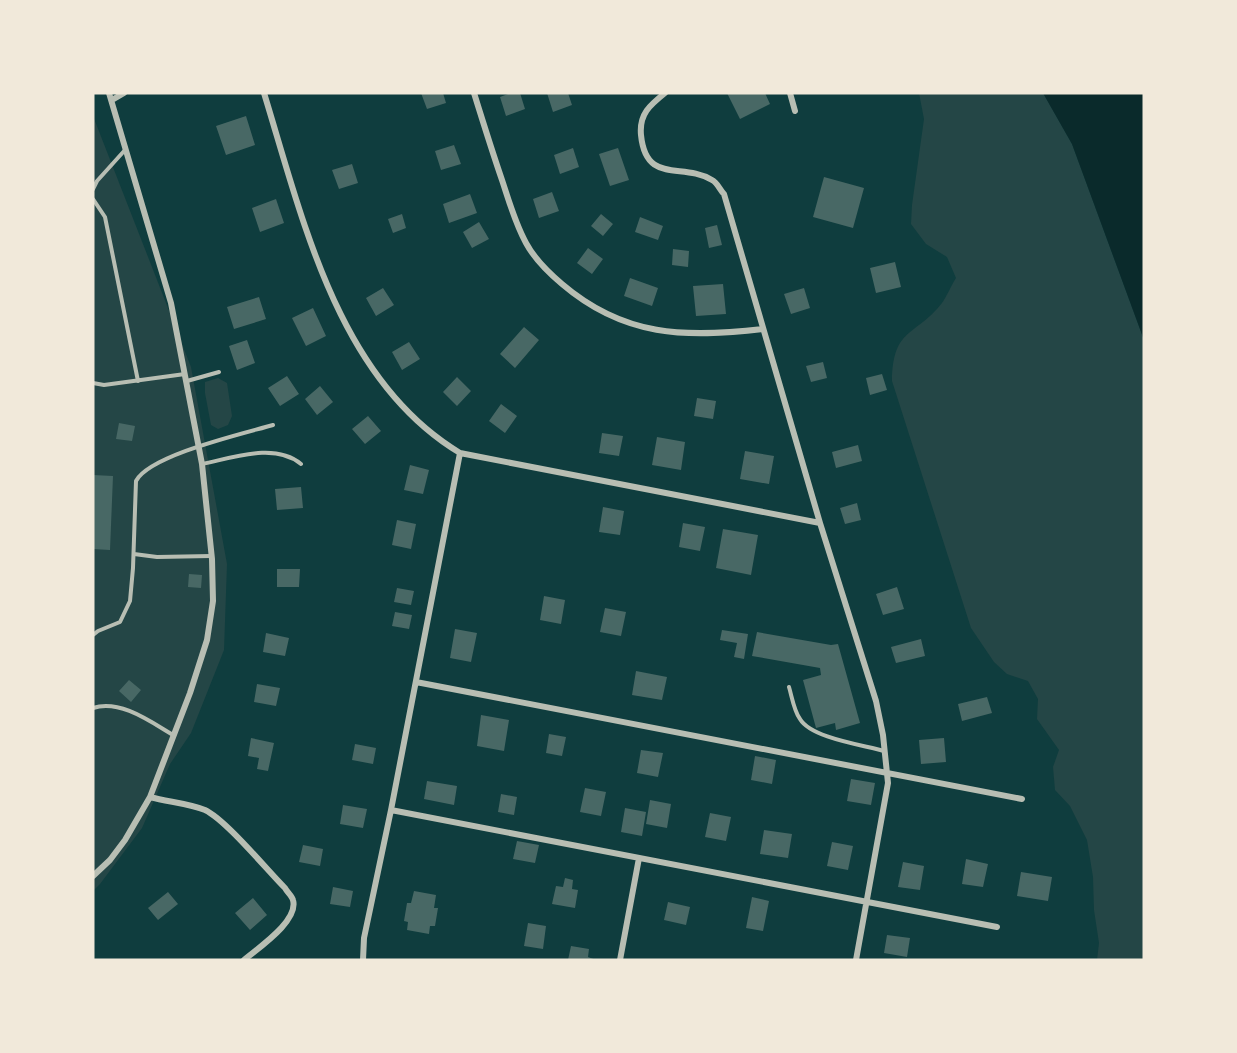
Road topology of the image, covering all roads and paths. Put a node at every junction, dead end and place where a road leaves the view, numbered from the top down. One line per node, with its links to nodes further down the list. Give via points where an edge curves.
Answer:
1 (124, 93): 6 (street)
2 (264, 93): 18 (street, via 333,301 365,359 395,399 443,443)
3 (474, 93): 11 (street, via 515,222 527,246 581,300 613,318 655,329 683,333)
4 (665, 93): 11 (street, via 642,115 642,144 649,160 661,169 714,180 724,194)
5 (790, 93): 7 (street)
6 (110, 96): 8 (street)
7 (795, 111)
8 (126, 148): 9 (lane); 13 (street, via 171,303)
9 (93, 189)
10 (93, 199): 14 (lane, via 105,217)
11 (763, 329): 21 (street)
12 (219, 372): 13 (lane)
13 (186, 378): 14 (lane); 17 (street)
14 (138, 381): 15 (lane)
15 (93, 383)
16 (273, 425): 17 (lane)
17 (199, 447): 19 (street); 22 (lane, via 150,466 140,474 136,481)
18 (460, 453): 21 (street); 25 (street)
19 (202, 464): 20 (lane, via 253,453 292,457); 23 (street)
20 (301, 464)
21 (820, 523): 29 (street, via 876,701)
22 (134, 554): 23 (lane); 24 (lane, via 130,601 120,622)
23 (212, 556): 28 (street, via 213,601 207,640)
24 (93, 635)
25 (416, 681): 30 (street); 33 (street)
26 (789, 687): 29 (lane, via 800,720 810,729)
27 (93, 708): 28 (lane, via 100,705 125,709)
28 (174, 735): 31 (street)
29 (884, 751): 30 (street)
30 (886, 773): 32 (street); 36 (street, via 888,783)
31 (150, 797): 35 (street, via 125,840); 38 (street, via 186,804 214,816 293,900 294,911 287,922)
32 (1022, 799)
33 (391, 810): 34 (street); 39 (street, via 364,938)
34 (639, 858): 36 (street); 40 (street)
35 (93, 876)
36 (866, 902): 37 (street); 41 (street)
37 (997, 927)
38 (244, 960)
39 (363, 960)
40 (620, 960)
41 (856, 960)

